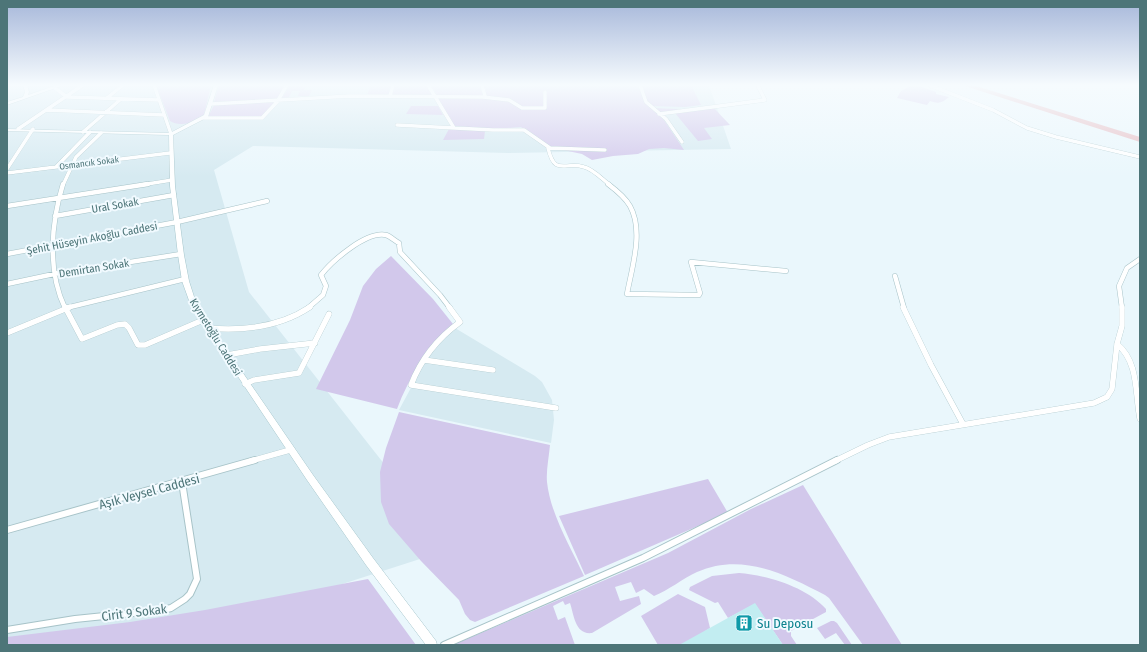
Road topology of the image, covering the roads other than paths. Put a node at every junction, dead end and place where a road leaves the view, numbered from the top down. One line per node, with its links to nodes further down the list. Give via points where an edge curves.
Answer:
1 (38, 115): 11 (street)
2 (103, 115): 14 (street)
3 (164, 115): 17 (street)
4 (264, 115): 8 (street, via 262,118)
5 (446, 115): 10 (street)
6 (661, 115): 18 (street)
7 (1003, 115): 22 (street, via 1026,128)
8 (204, 118): 17 (main road)
9 (397, 125): 10 (street)
10 (454, 128): 19 (street, via 524,130)
11 (18, 129): 12 (main road); 13 (main road)
12 (33, 129): 14 (main road); 25 (street)
13 (7, 130)
14 (83, 132): 15 (main road)
15 (90, 132): 16 (main road); 24 (street)
16 (101, 133): 17 (main road); 23 (street)
17 (171, 134): 21 (main road, Kıymetoğlu Caddesi)
18 (682, 142)
19 (548, 148): 20 (street); 38 (street, via 556,166 586,167 630,205 634,214 636,235 627,294 699,295 691,262)
20 (605, 150)
21 (170, 153): 23 (street, Osmancık Sokak); 27 (main road, Kıymetoğlu Caddesi)
22 (1140, 157)
23 (70, 165): 24 (street, Osmancık Sokak); 29 (street)
24 (56, 167): 26 (street, Osmancık Sokak)
25 (7, 169)
26 (7, 173)
27 (172, 180): 28 (main road, Kıymetoğlu Caddesi); 29 (street)
28 (174, 195): 32 (street, Ural Sokak); 33 (main road, Kıymetoğlu Caddesi)
29 (59, 198): 31 (street); 32 (street)
30 (267, 201): 33 (street, Şehit Hüseyin Akoğlu Caddesi)
31 (7, 206)
32 (55, 216): 34 (street)
33 (177, 222): 34 (street, Şehit Hüseyin Akoğlu Caddesi); 36 (main road, Kıymetoğlu Caddesi)
34 (54, 244): 35 (street, Şehit Hüseyin Akoğlu Caddesi); 39 (street)
35 (7, 254)
36 (181, 254): 39 (street, Demirtan Sokak); 41 (main road, Kıymetoğlu Caddesi)
37 (1140, 259): 49 (street, via 1127,268 1119,286 1122,326)
38 (786, 271)
39 (54, 274): 42 (street, Demirtan Sokak); 43 (street)
40 (895, 276): 56 (street, via 897,291 907,317 937,379)
41 (185, 279): 43 (street); 45 (main road, Kıymetoğlu Caddesi, via 194,306)
42 (7, 284)
43 (66, 308): 45 (street, via 82,339 125,324 136,342 145,345); 47 (street)
44 (329, 314): 48 (street)
45 (203, 320): 46 (main road, Kıymetoğlu Caddesi)
46 (208, 328): 50 (main road, Kıymetoğlu Caddesi); 51 (street, via 255,328 276,323 305,310 323,295 326,286 320,275 333,261 351,247 373,236 386,235 399,243 400,252 440,295 460,322 446,333)
47 (7, 333)
48 (314, 343): 50 (street, via 260,349); 53 (street, via 299,373 254,380)
49 (1117, 344): 55 (street, via 1127,354 1134,376); 56 (street, via 1112,389 1104,400)
50 (227, 356): 53 (main road, Kıymetoğlu Caddesi)
51 (424, 360): 52 (street); 54 (street, via 411,385)
52 (493, 370)
53 (245, 384): 57 (main road, Kıymetoğlu Caddesi)
54 (556, 408)
55 (1140, 419)
56 (963, 424): 62 (street, via 889,437 868,445 643,558)
57 (290, 450): 58 (street, Aşık Veysel Caddesi); 61 (main road, Kıymetoğlu Caddesi, via 375,572)
58 (182, 482): 59 (street, Aşık Veysel Caddesi); 60 (street, Cirit 9 Sokak, via 197,579 185,599 163,610 75,619)
59 (7, 530)
60 (7, 630)
61 (432, 645)
62 (444, 645)

